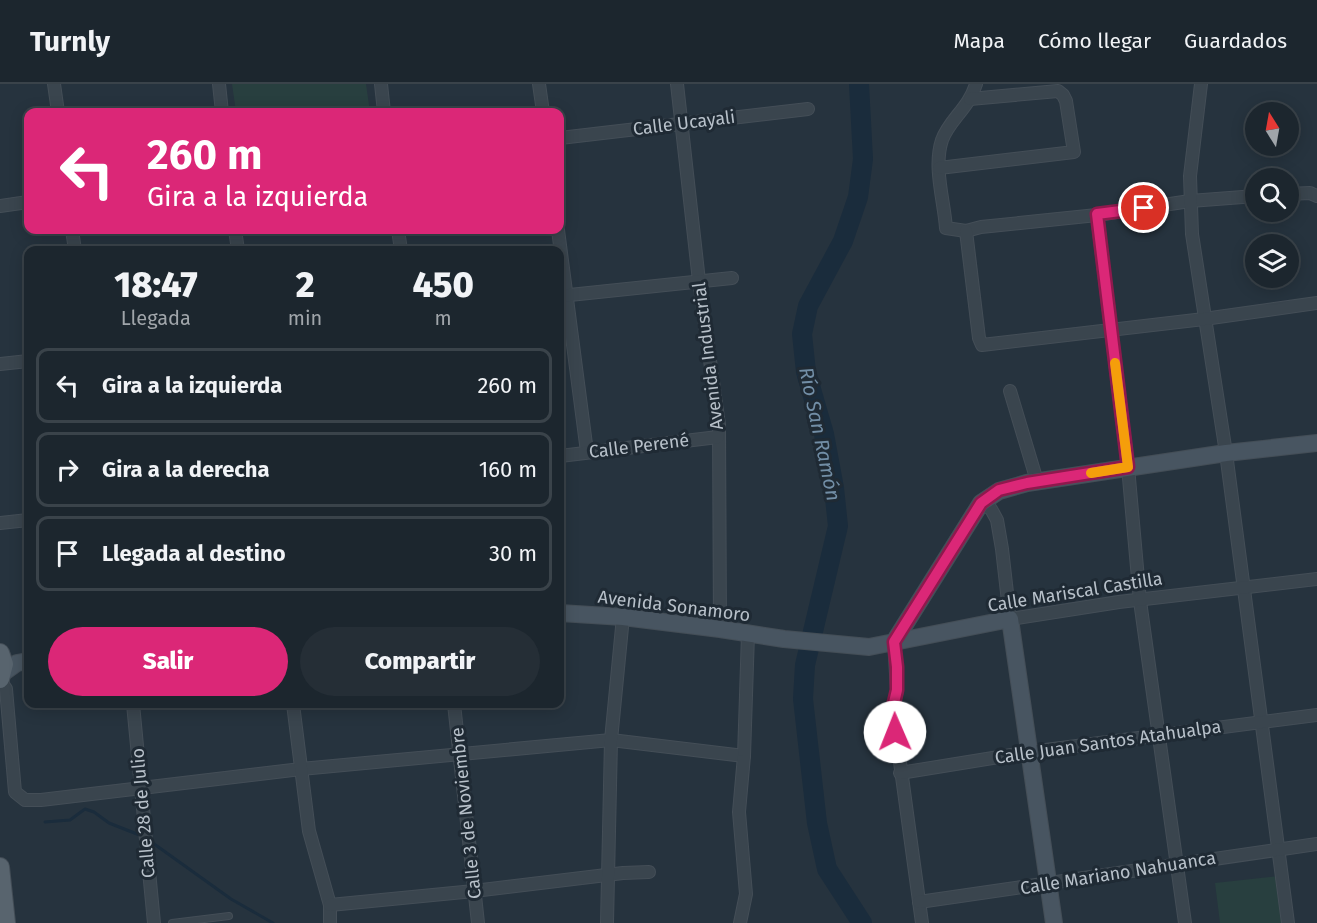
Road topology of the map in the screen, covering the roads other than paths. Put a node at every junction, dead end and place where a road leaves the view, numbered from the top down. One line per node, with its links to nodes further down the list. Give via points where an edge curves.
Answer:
1 (54, 84): 9 (street)
2 (219, 84): 10 (street)
3 (381, 84): 11 (street)
4 (539, 84): 12 (street)
5 (677, 84): 14 (street, Avenida Industrial)
6 (976, 84): 8 (street)
7 (1201, 84): 20 (street)
8 (970, 99): 16 (street, via 943,139); 16 (street, via 1058,91 1066,101 1074,152)
9 (57, 108)
10 (222, 108)
11 (384, 108)
12 (542, 108)
13 (808, 110): 14 (street, Calle Ucayali)
14 (682, 123): 15 (street, Calle Ucayali); 26 (street, Avenida Industrial)
15 (564, 138)
16 (939, 168): 24 (street, via 946,228)
17 (1299, 194): 18 (street)
18 (1317, 196)
19 (1245, 197): 20 (street)
20 (1190, 201): 23 (street); 30 (street)
21 (24, 203): 22 (street)
22 (0, 206)
23 (1097, 214): 24 (street); 31 (street)
24 (966, 231): 31 (street, via 982,345)
25 (732, 278): 26 (street)
26 (699, 281): 27 (street); 35 (street, Avenida Industrial)
27 (564, 296)
28 (564, 303): 37 (street)
29 (1317, 303): 30 (street)
30 (1204, 319): 31 (street); 38 (street)
31 (1111, 330): 40 (street)
32 (24, 361): 33 (street)
33 (0, 364)
34 (1010, 391): 41 (street)
35 (718, 437): 37 (street, Calle Perené); 51 (street, Avenida Industrial)
36 (1317, 443): 38 (main road)
37 (586, 452): 39 (street, Calle Perené)
38 (1226, 453): 40 (main road); 46 (street)
39 (564, 455)
40 (1128, 467): 41 (main road); 47 (street)
41 (1037, 481): 42 (main road, via 999,490)
42 (981, 503): 50 (street, via 991,509 997,520); 53 (main road)
43 (24, 520): 44 (street)
44 (0, 523)
45 (1317, 579): 46 (street, Calle Mariscal Castilla)
46 (1242, 587): 47 (street, Calle Mariscal Castilla); 60 (street)
47 (1140, 601): 50 (street, Calle Mariscal Castilla); 61 (street)
48 (564, 613): 49 (main road, Avenida Sonamoro)
49 (623, 617): 51 (main road, Avenida Sonamoro); 62 (street)
50 (1010, 619): 53 (main road, Calle Mariscal Castilla); 63 (main road)
51 (720, 629): 52 (main road, Avenida Sonamoro)
52 (748, 634): 54 (main road, Avenida Sonamoro); 65 (street)
53 (894, 642): 54 (main road, Calle Mariscal Castilla, via 869,647); 67 (street, via 897,690 892,711)
54 (839, 646)
55 (7, 666): 68 (street, via 15,792 25,800 41,800)
56 (133, 708): 68 (street, Calle 28 de Julio)
57 (293, 708): 66 (street)
58 (454, 708): 64 (street, Calle 3 de Noviembre)
59 (1317, 715): 60 (street, Calle Juan Santos Atahualpa)
60 (1262, 721): 61 (street, Calle Juan Santos Atahualpa); 70 (street)
61 (1158, 734): 63 (street, Calle Juan Santos Atahualpa); 71 (street)
62 (611, 740): 64 (street); 65 (street); 74 (street)
63 (1030, 752): 67 (street, Calle Juan Santos Atahualpa); 75 (main road)
64 (460, 753): 66 (street); 76 (street, Calle 3 de Noviembre)
65 (744, 756): 86 (street, via 739,812 746,894)
66 (301, 769): 68 (street); 78 (street, via 309,831)
67 (900, 772): 77 (street)
68 (141, 788): 81 (street, Calle 28 de Julio)
69 (1317, 844): 70 (street, Calle Mariano Nahuanca)
70 (1279, 848): 71 (street, Calle Mariano Nahuanca); 90 (street)
71 (1177, 864): 75 (street, Calle Mariano Nahuanca); 89 (street)
72 (0, 867): 80 (main road)
73 (650, 872): 74 (street)
74 (608, 876): 76 (street); 85 (street)
75 (1048, 884): 77 (street, Calle Mariano Nahuanca); 88 (main road)
76 (474, 891): 78 (street); 84 (street, Calle 3 de Noviembre)
77 (919, 902): 87 (street)
78 (330, 905): 83 (street)
79 (229, 916): 82 (lane)
80 (6, 923)
81 (154, 923)
82 (172, 923)
83 (330, 923)
84 (478, 923)
85 (606, 923)
86 (740, 923)
87 (922, 923)
88 (1054, 923)
89 (1185, 923)
90 (1288, 923)

